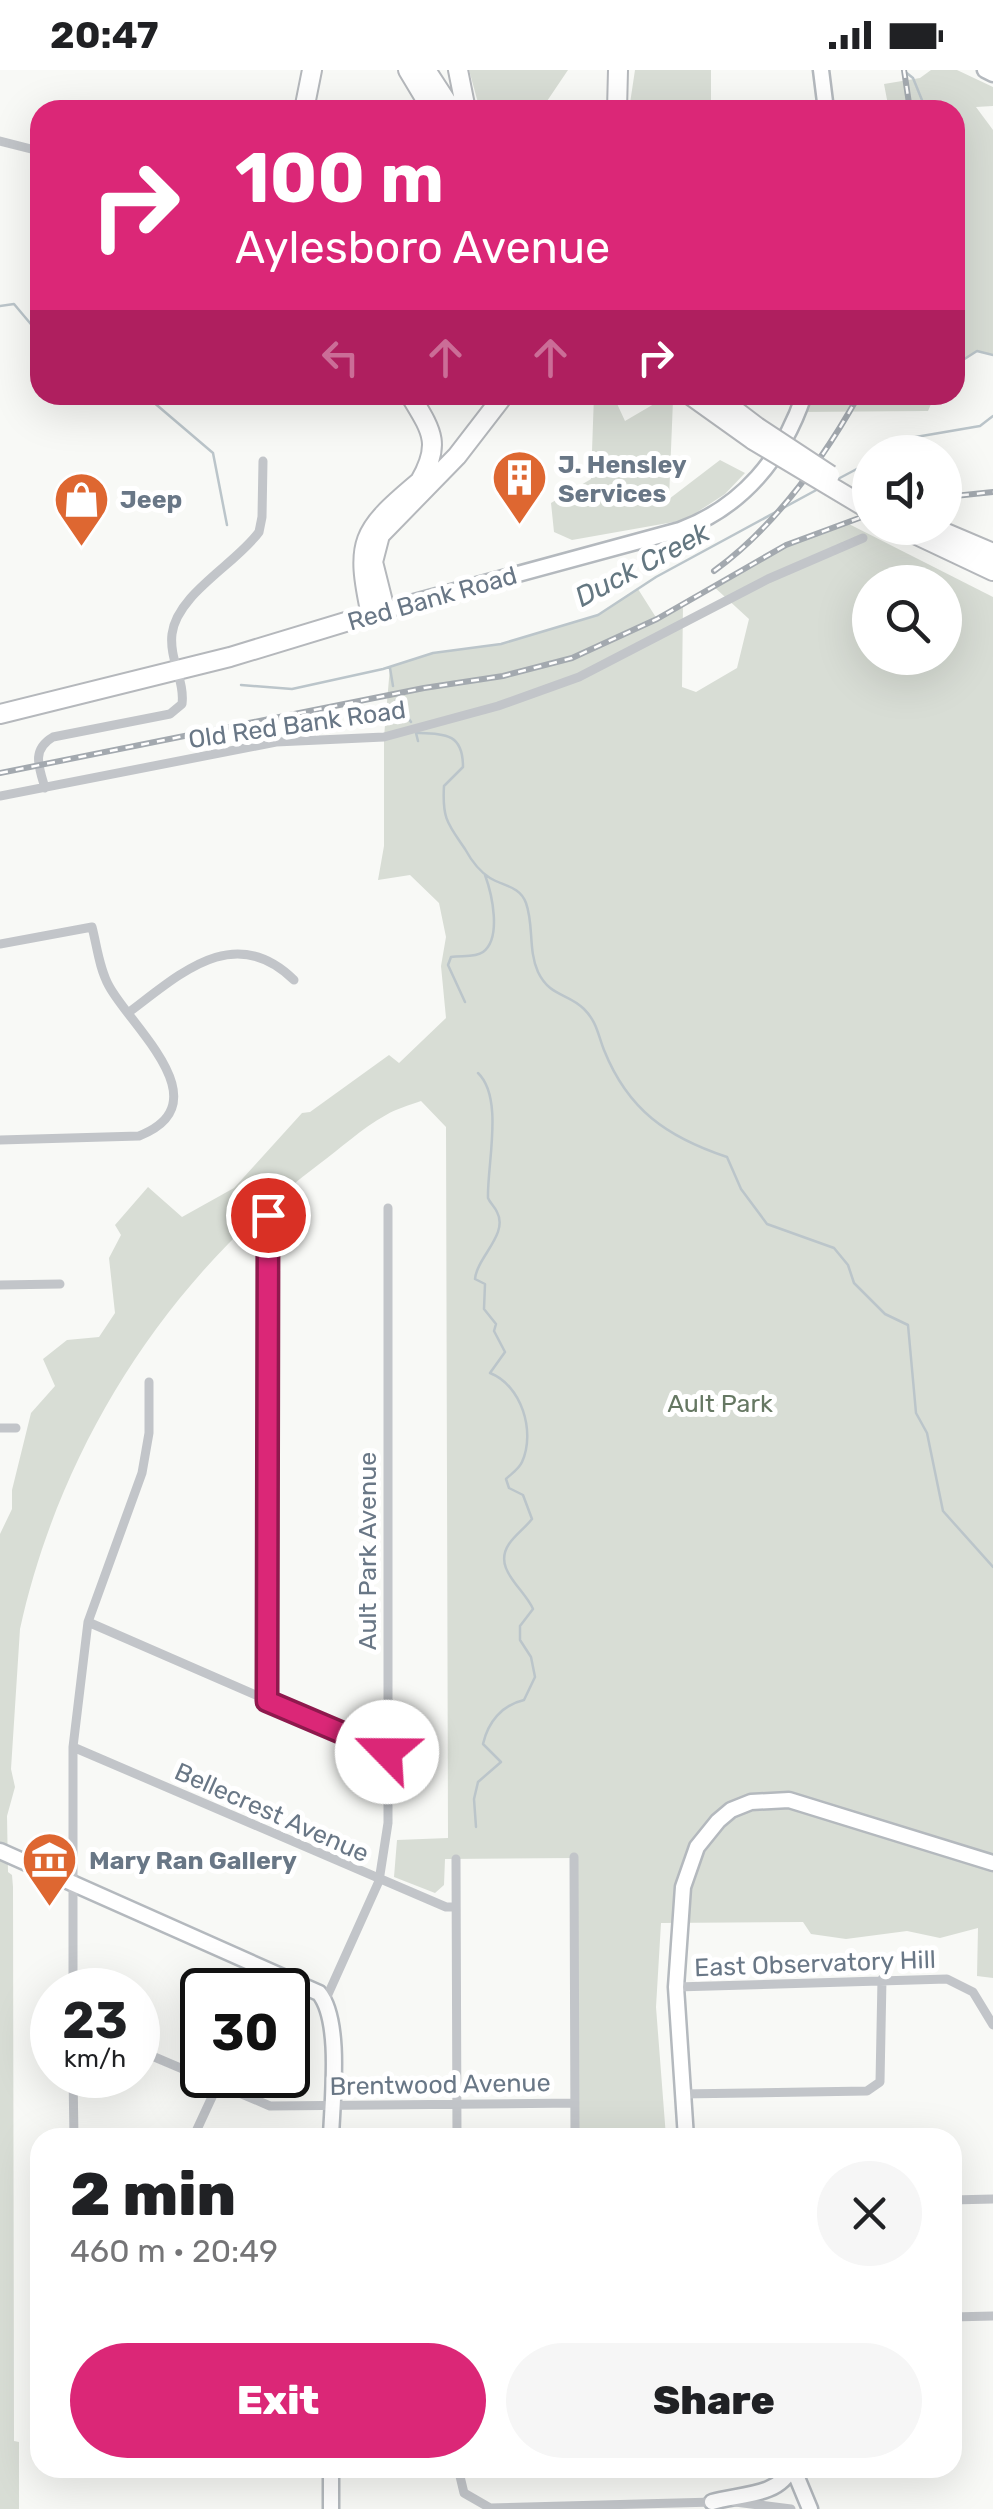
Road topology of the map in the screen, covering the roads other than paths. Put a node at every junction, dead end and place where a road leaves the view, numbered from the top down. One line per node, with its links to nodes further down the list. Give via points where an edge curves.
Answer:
1 (312, 70): 10 (highway)
2 (408, 70): 11 (highway)
3 (426, 70): 12 (highway)
4 (458, 70): 13 (highway)
5 (610, 70): 14 (highway)
6 (618, 70): 15 (highway)
7 (821, 70): 16 (street)
8 (985, 70): 9 (street)
9 (993, 74)
10 (306, 100)
11 (426, 100)
12 (446, 100)
13 (464, 100)
14 (608, 100)
15 (616, 100)
16 (825, 100)
17 (0, 141): 18 (street)
18 (30, 149)
19 (415, 405): 29 (highway, via 434,454)
20 (426, 405): 27 (highway)
21 (486, 405): 27 (highway)
22 (495, 405): 27 (highway)
23 (707, 405): 26 (highway)
24 (725, 405): 26 (highway)
25 (800, 405): 37 (street, Red Bank Road, via 768,465 714,515)
26 (755, 434): 30 (highway, bridge); 31 (highway, bridge)
27 (455, 452): 29 (highway); 37 (highway, via 380,535 373,562)
28 (263, 461): 38 (street, via 259,532 177,618)
29 (420, 481): 37 (highway, via 364,540 361,566)
30 (852, 486)
31 (852, 498)
32 (962, 540): 35 (highway)
33 (852, 542): 40 (street, Old Red Bank Road, via 610,663 498,706 384,737 276,742)
34 (938, 545): 36 (highway)
35 (993, 553)
36 (993, 571)
37 (378, 612): 38 (highway, Red Bank Road)
38 (176, 671): 39 (highway, Red Bank Road); 40 (street, via 184,698 175,712 43,742 38,758)
39 (0, 714)
40 (45, 788): 41 (street, Old Red Bank Road)
41 (0, 796)
42 (0, 944): 44 (street, via 92,926 103,973)
43 (294, 980): 44 (street, via 262,959 225,955 194,965)
44 (128, 1014): 45 (street, via 173,1081 170,1110 160,1124 131,1138)
45 (0, 1140)
46 (388, 1208): 56 (street, Ault Park Avenue)
47 (268, 1215): 54 (street)
48 (60, 1284): 49 (street)
49 (0, 1285)
50 (148, 1382): 53 (street, via 142,1474)
51 (0, 1428): 52 (street)
52 (16, 1428)
53 (88, 1622): 54 (street); 55 (street)
54 (267, 1701): 56 (street)
55 (72, 1747): 61 (street, Bellecrest Avenue); 62 (street)
56 (387, 1752): 61 (street, Ault Park Avenue, via 388,1823)
57 (6, 1853): 62 (street)
58 (574, 1858): 73 (street)
59 (456, 1859): 63 (street)
60 (993, 1863): 66 (street, via 798,1802 764,1799 738,1806 706,1833 690,1862)
61 (379, 1881): 63 (street, Bellecrest Avenue); 67 (street, Ault Park Avenue)
62 (72, 1884): 64 (street); 67 (street, via 302,1984)
63 (456, 1907): 74 (street)
64 (73, 1968)
65 (882, 1979): 66 (street, East Observatory Hill); 68 (street, East Observatory Hill, via 956,1981 973,1992); 69 (street, via 876,2087)
66 (676, 1987): 69 (street)
67 (325, 2001): 75 (street)
68 (993, 2025)
69 (681, 2094): 81 (street)
70 (73, 2098): 76 (street)
71 (212, 2098): 77 (street)
72 (251, 2098): 75 (street, Brentwood Avenue, via 270,2106)
73 (574, 2103): 74 (street, Brentwood Avenue); 80 (street)
74 (456, 2104): 75 (street, Brentwood Avenue); 79 (street)
75 (332, 2106): 78 (street)
76 (74, 2128)
77 (198, 2128)
78 (332, 2128)
79 (456, 2128)
80 (575, 2128)
81 (685, 2128)
82 (993, 2199): 83 (street)
83 (962, 2200)
84 (993, 2316): 85 (street)
85 (962, 2317)
86 (331, 2478): 91 (street)
87 (460, 2478): 90 (street, via 464,2494 490,2508)
88 (787, 2478): 90 (street, via 769,2489)
89 (796, 2478): 93 (street)
90 (712, 2502): 92 (street)
91 (330, 2509)
92 (792, 2509)
93 (810, 2509)

